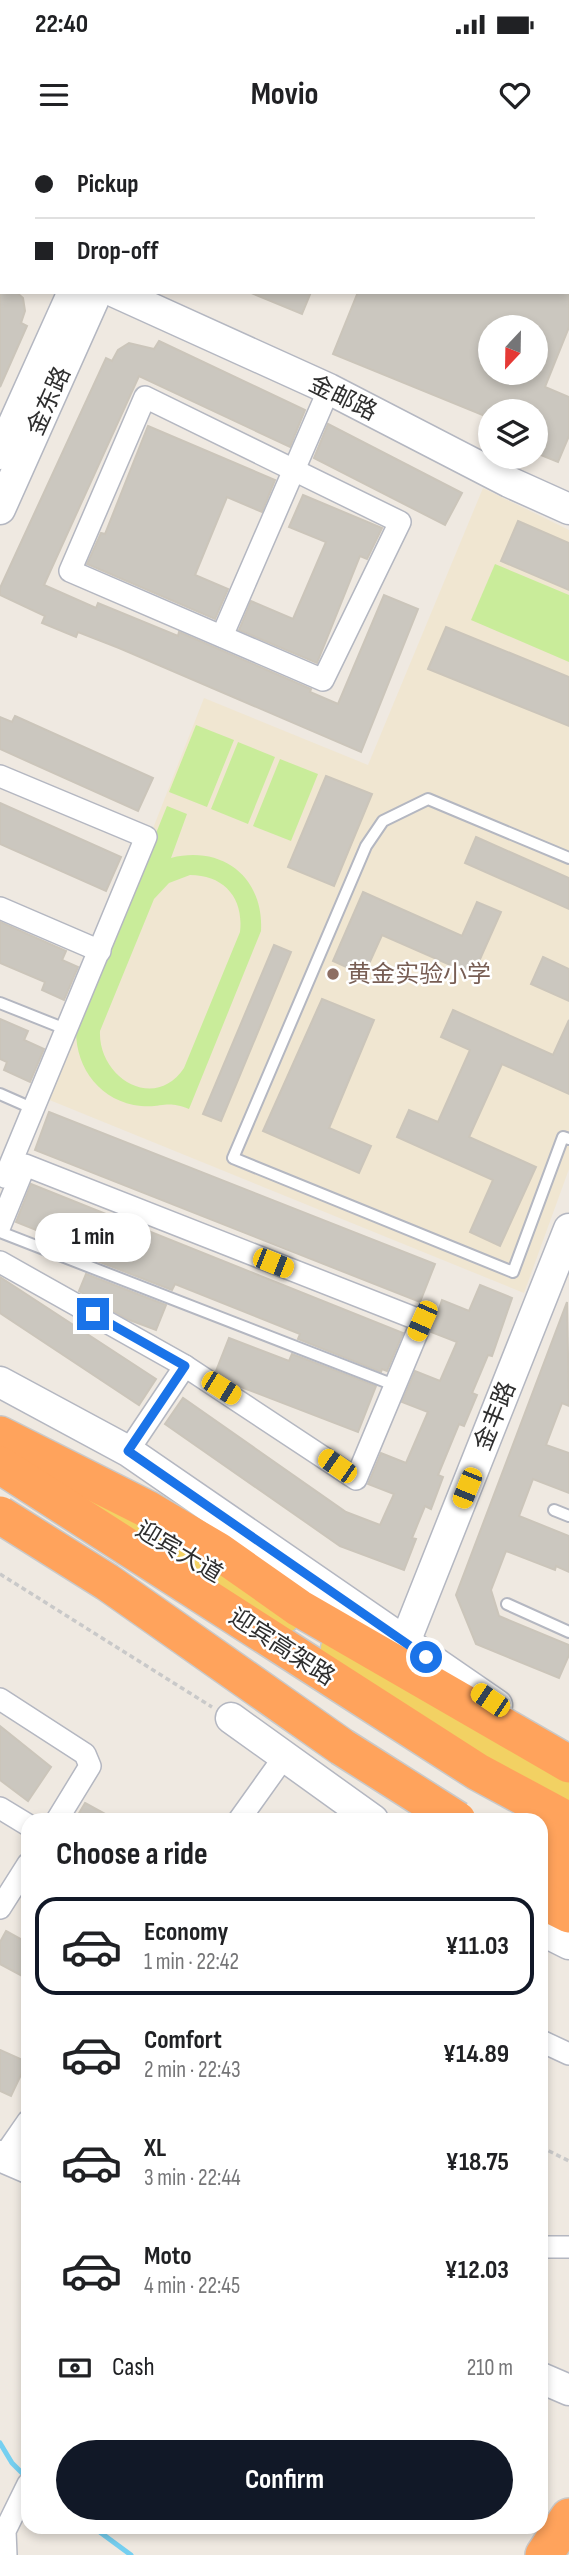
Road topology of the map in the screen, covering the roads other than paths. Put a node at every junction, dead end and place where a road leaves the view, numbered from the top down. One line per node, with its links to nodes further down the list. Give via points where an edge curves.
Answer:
1 (75, 294): 4 (street, 金东路); 6 (street, 金东路)
2 (119, 294): 3 (street, 金邮路)
3 (329, 389): 5 (street); 7 (street, 金邮路)
4 (0, 454)
5 (294, 469): 8 (street); 8 (street, via 400,522 323,680); 8 (street, via 145,397 69,571)
6 (0, 509)
7 (569, 509)
8 (222, 636)
9 (0, 776): 12 (street, via 146,837)
10 (569, 858): 17 (lane, via 428,799 383,821 366,846 233,1158 513,1272 563,1137)
11 (0, 908): 12 (street)
12 (100, 951): 14 (street)
13 (0, 1003): 14 (lane)
14 (68, 1030): 16 (street)
15 (0, 1094): 16 (lane)
16 (34, 1109): 18 (street)
17 (569, 1139)
18 (3, 1176)
19 (0, 1226): 25 (street, via 25,1165 422,1321)
20 (569, 1229): 37 (street, 金丰路)
21 (0, 1232): 25 (lane)
22 (0, 1262): 23 (street)
23 (185, 1366): 25 (street, via 356,1479); 28 (street)
24 (0, 1382): 28 (street)
25 (394, 1385)
26 (0, 1435): 42 (highway, via 146,1509 218,1551 299,1608)
27 (0, 1444): 43 (main road, 迎宾大道, via 328,1643)
28 (128, 1451): 37 (street)
29 (0, 1465): 53 (highway, 迎宾高架路, via 478,1772)
30 (0, 1487): 51 (highway, 迎宾高架路, via 122,1560)
31 (554, 1510): 33 (lane)
32 (0, 1512): 34 (highway, bridge); 49 (main road, via 278,1714)
33 (569, 1516)
34 (107, 1582): 48 (highway, bridge, via 313,1749); 50 (highway, bridge, via 342,1747)
35 (507, 1604): 36 (lane)
36 (569, 1632)
37 (405, 1642): 40 (street)
38 (0, 1699): 45 (street, via 85,1754 90,1766)
39 (231, 1718): 41 (street)
40 (569, 1749)
41 (284, 1757): 46 (street); 47 (street)
42 (569, 1764)
43 (569, 1797)
44 (0, 1808): 52 (street)
45 (61, 1813)
46 (244, 1813)
47 (363, 1813)
48 (404, 1813)
49 (434, 1813)
50 (446, 1813)
51 (500, 1813)
52 (21, 1821)
53 (569, 1821)
54 (548, 1840): 55 (highway)
55 (569, 1850)
56 (548, 1871): 59 (highway)
57 (548, 1874): 59 (main road)
58 (21, 1875): 61 (street)
59 (569, 1882)
60 (548, 1904): 62 (highway)
61 (0, 1908)
62 (569, 1914)
63 (548, 1934): 64 (street)
64 (569, 1944)
65 (548, 2044): 66 (street)
66 (569, 2054)
67 (21, 2136): 68 (street)
68 (10, 2160)
69 (548, 2247): 70 (street)
70 (569, 2247)
71 (548, 2381): 72 (street)
72 (569, 2390)
73 (21, 2498): 75 (street, via 5,2531)
74 (569, 2517): 76 (highway)
75 (6, 2555)
76 (544, 2555)

